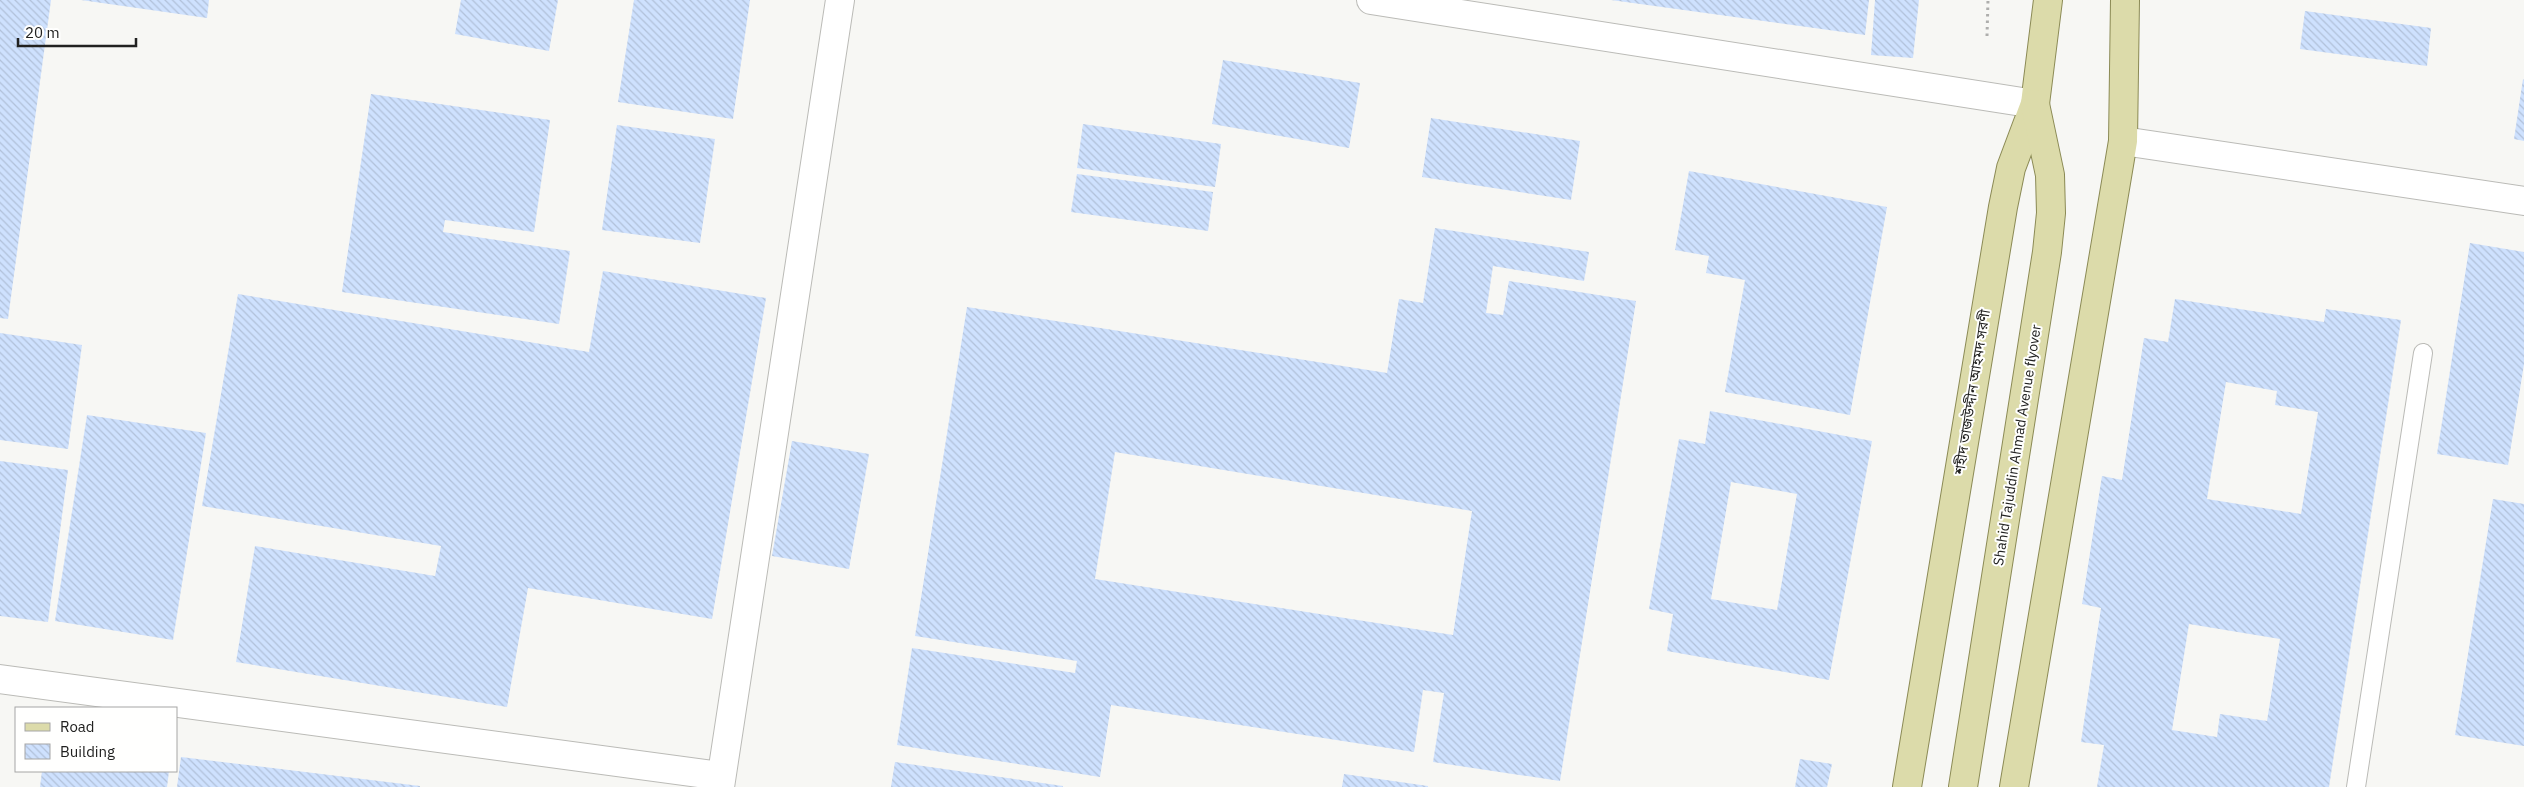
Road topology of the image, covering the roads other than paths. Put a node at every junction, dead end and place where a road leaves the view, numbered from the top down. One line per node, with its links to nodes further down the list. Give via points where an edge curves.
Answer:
1 (840, 0): 10 (street)
2 (1371, 0): 5 (street)
3 (2048, 0): 5 (main road, শহীদ তাজউদ্দীন আহমদ সরণী)
4 (2125, 0): 6 (main road)
5 (2035, 104): 11 (main road, শহীদ তাজউদ্দীন আহমদ সরণী, via 2011,168 2003,207); 12 (main road, Shahid Tajuddin Ahmad Avenue flyover, via 2050,175 2047,252)
6 (2123, 142): 7 (street); 13 (main road)
7 (2524, 201)
8 (2423, 353): 14 (lane)
9 (0, 679): 10 (street)
10 (721, 782)
11 (1908, 787)
12 (1963, 787)
13 (2014, 787)
14 (2356, 787)

